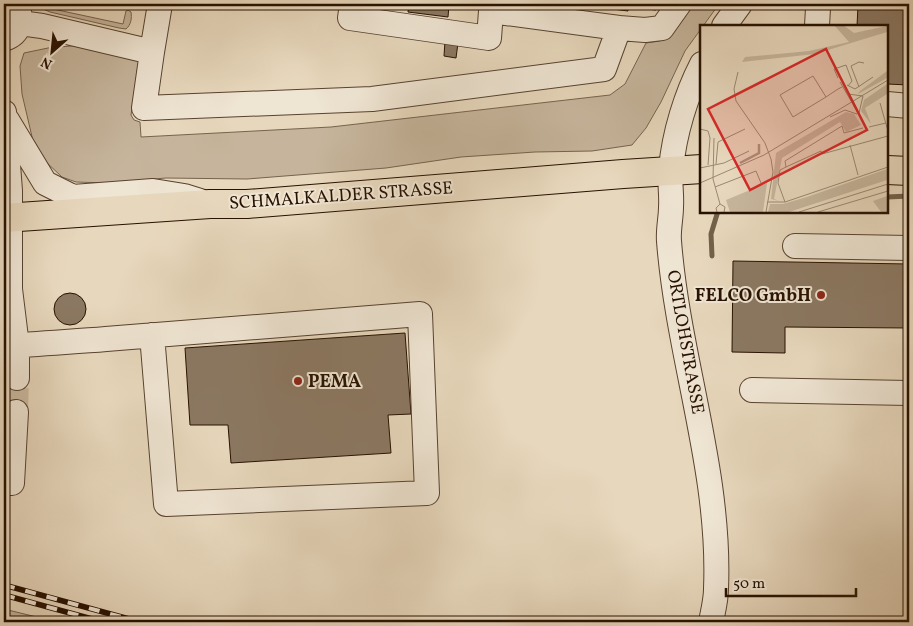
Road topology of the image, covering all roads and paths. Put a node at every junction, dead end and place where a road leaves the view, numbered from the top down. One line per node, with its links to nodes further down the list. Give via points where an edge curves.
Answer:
1 (160, 4): 8 (street)
2 (352, 4): 7 (street, via 350,18 489,38 491,11)
3 (679, 4): 7 (street, via 662,28)
4 (740, 4): 6 (street)
5 (12, 22): 8 (street)
6 (725, 25)
7 (619, 28): 8 (street, via 604,69 372,99 144,108)
8 (152, 52)
9 (700, 68): 15 (street, ORTLOHSTRASSE, via 680,125)
10 (888, 104): 11 (street)
11 (909, 106)
12 (4, 112): 13 (street)
13 (4, 117): 18 (street, via 45,183 72,197 153,191); 19 (street)
14 (700, 169): 15 (main road, SCHMALKALDER STRASSE)
15 (670, 170): 18 (main road, SCHMALKALDER STRASSE, via 248,204); 30 (street, ORTLOHSTRASSE, via 669,239 710,483 716,538 716,591)
16 (888, 170): 17 (main road)
17 (909, 170)
18 (210, 204): 19 (main road, SCHMALKALDER STRASSE)
19 (7, 218): 22 (street)
20 (795, 246): 21 (street)
21 (909, 248)
22 (7, 286): 24 (street)
23 (152, 335): 23 (street, via 420,314 427,493 166,504); 24 (street)
24 (10, 347): 25 (street)
25 (17, 378)
26 (752, 390): 27 (street)
27 (909, 393)
28 (16, 412): 29 (street, via 12,483)
29 (4, 482)
30 (710, 622)

